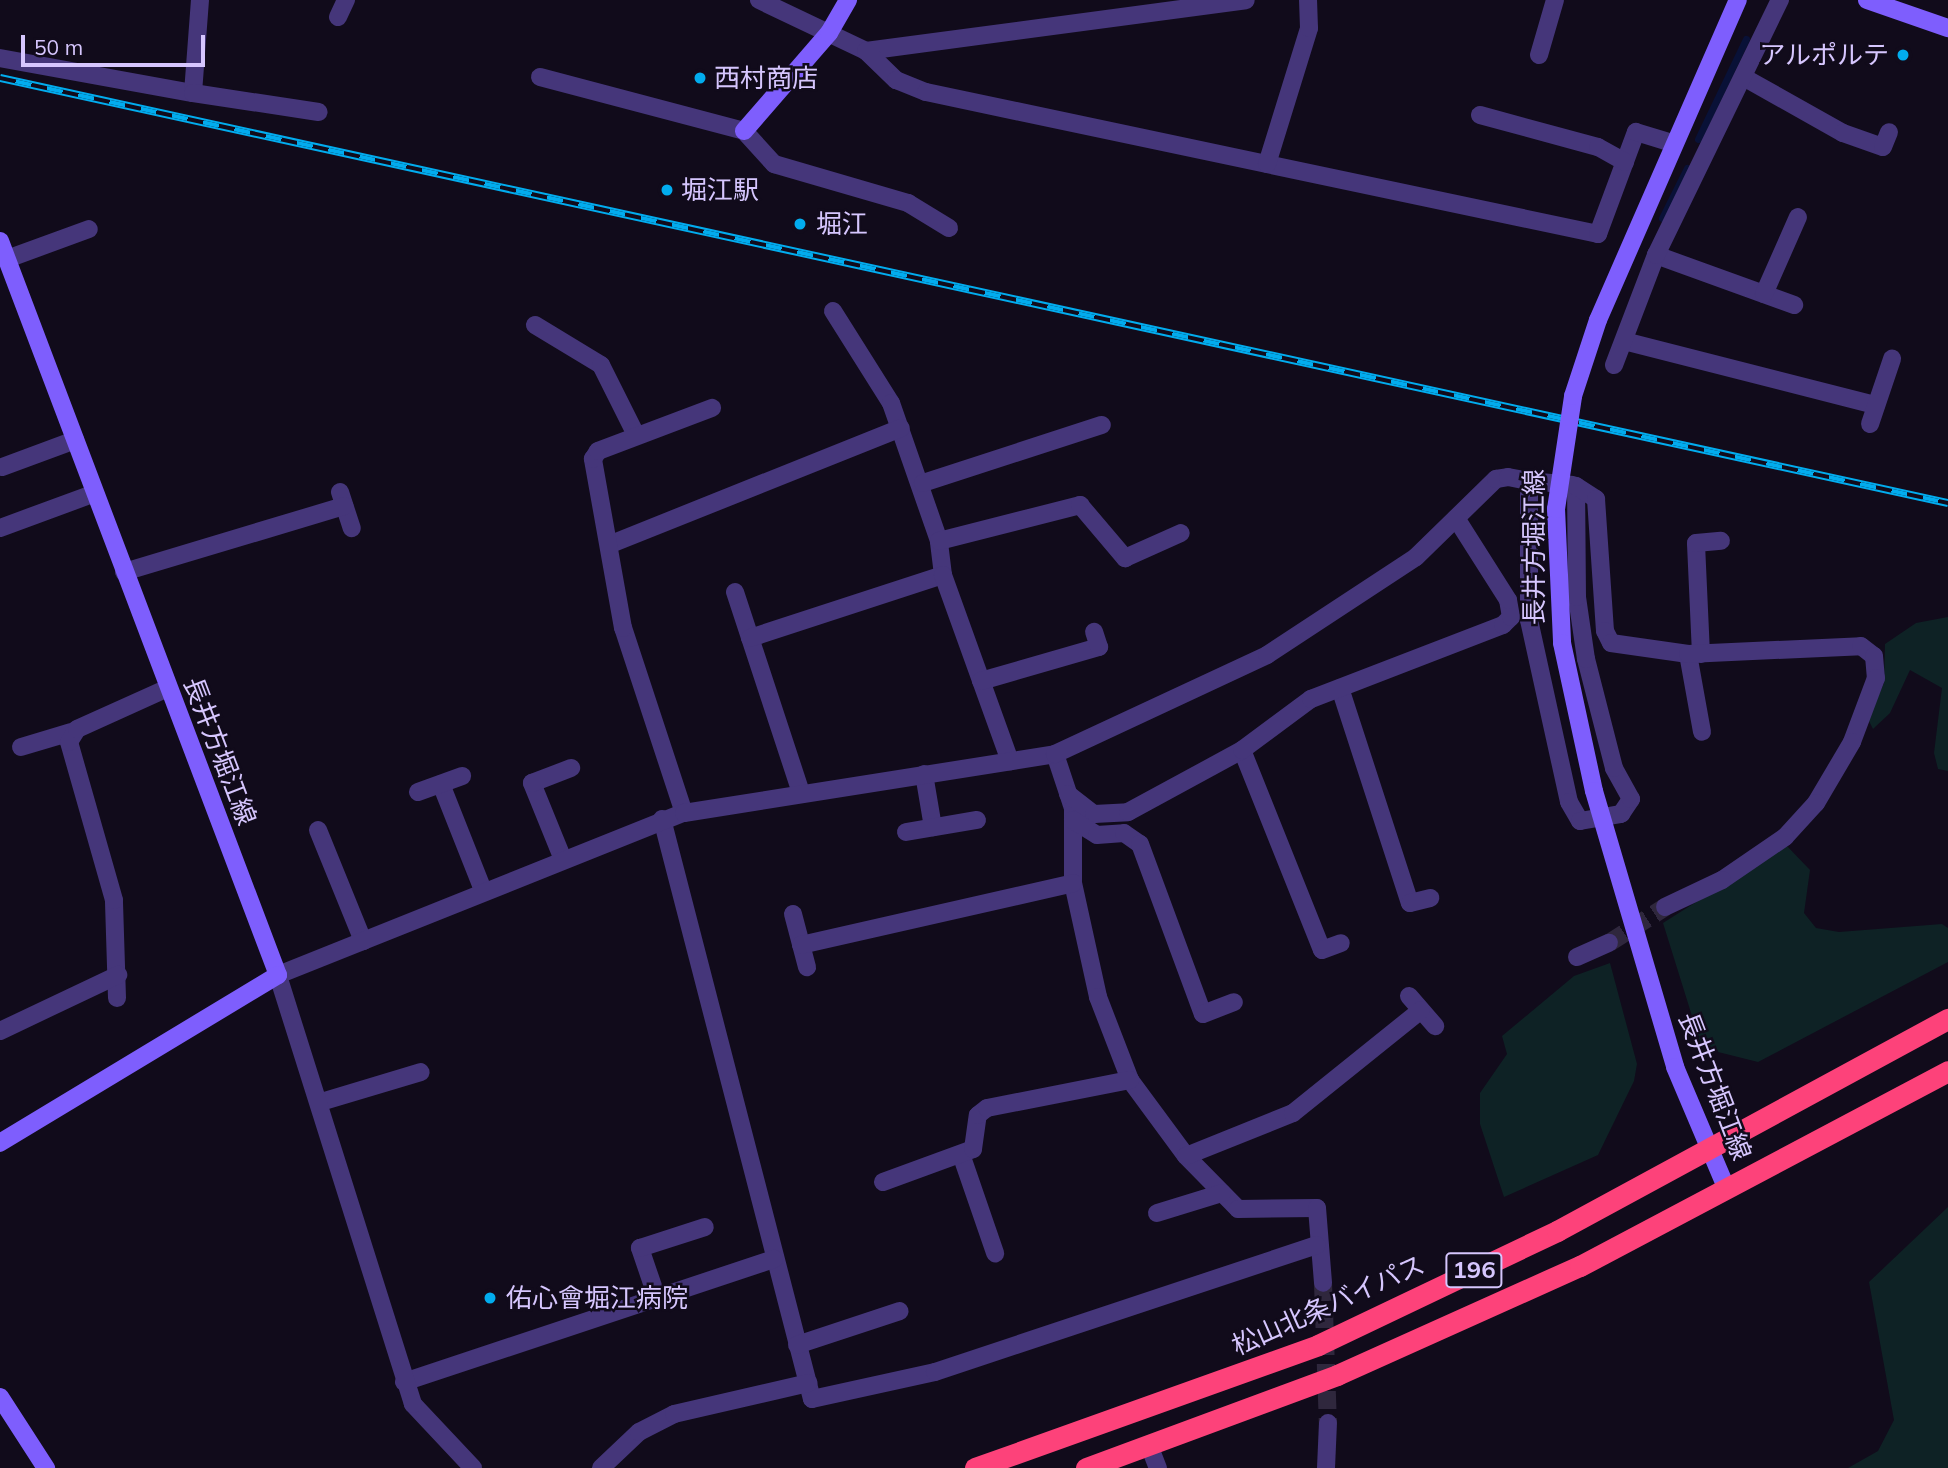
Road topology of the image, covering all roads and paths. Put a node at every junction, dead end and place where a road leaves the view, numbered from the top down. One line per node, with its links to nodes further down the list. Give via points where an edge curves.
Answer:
1 (200, 0): 20 (street)
2 (346, 0): 12 (street)
3 (759, 0): 14 (street)
4 (848, 0): 14 (main road)
5 (1247, 0): 11 (street)
6 (1308, 0): 27 (street, via 1309,28)
7 (1555, 0): 16 (street)
8 (1738, 0): 25 (main road, 長井方堀江線)
9 (1780, 0): 19 (street)
10 (1867, 0): 13 (main road)
11 (1145, 7): 15 (street)
12 (338, 17)
13 (1948, 28)
14 (829, 33): 15 (street); 23 (main road)
15 (866, 51): 27 (street, via 896,80 926,92)
16 (1539, 55)
17 (0, 58): 20 (street)
18 (540, 77): 23 (street)
19 (1745, 78): 24 (street, via 1843,133 1883,147); 32 (street)
20 (193, 93): 21 (street)
21 (319, 112)
22 (1480, 115): 26 (street, via 1598,147)
23 (744, 131): 29 (street, via 774,164 908,203)
24 (1889, 132)
25 (1673, 143): 26 (street, via 1636,132); 86 (main road, 長井方堀江線, bridge, via 1598,320 1573,396 1556,509 1562,643)
26 (1625, 162): 27 (street, via 1598,234)
27 (1267, 164)
28 (1798, 217): 34 (street)
29 (949, 228)
30 (89, 229): 33 (street)
31 (0, 241): 33 (main road, 長井方堀江線)
32 (1656, 255): 34 (street); 38 (street)
33 (7, 260): 47 (main road, 長井方堀江線)
34 (1765, 294): 35 (street)
35 (1794, 305)
36 (833, 311): 45 (street)
37 (535, 325): 46 (street, via 601,365)
38 (1624, 341): 40 (street); 41 (street)
39 (1892, 359): 41 (street)
40 (1614, 365)
41 (1876, 405): 43 (street)
42 (712, 408): 46 (street)
43 (1870, 424)
44 (1102, 425): 50 (street)
45 (901, 428): 50 (street); 59 (street)
46 (636, 435): 59 (street, via 598,451 593,459)
47 (75, 440): 48 (street); 52 (main road, 長井方堀江線)
48 (2, 467)
49 (1529, 481): 51 (street); 53 (street, via 1496,479); 86 (street, via 1529,620 1553,733 1572,814 1580,821)
50 (923, 483): 57 (street)
51 (1576, 486): 65 (street, via 1596,499 1605,631 1611,643); 86 (street, via 1576,586 1586,659 1614,768 1631,799 1621,814)
52 (95, 493): 54 (street); 60 (main road, 長井方堀江線)
53 (1456, 518): 68 (street, via 1498,580 1511,617); 73 (street, via 1416,557 1267,655)
54 (0, 528)
55 (352, 528): 60 (street, via 342,499)
56 (1181, 533): 57 (street, via 1125,558 1080,505)
57 (939, 541): 61 (street)
58 (1721, 541): 65 (street, via 1696,543)
59 (611, 544): 82 (street, via 623,628)
60 (124, 572): 67 (main road, 長井方堀江線)
61 (943, 575): 64 (street); 66 (street)
62 (735, 592): 64 (street)
63 (1094, 632): 66 (street, via 1100,647)
64 (750, 638): 80 (street)
65 (1694, 654): 70 (street); 94 (street, via 1861,646 1874,656 1876,678 1852,742 1816,803 1786,837 1723,880)
66 (981, 681): 74 (street)
67 (168, 688): 69 (street); 103 (main road, 長井方堀江線)
68 (1340, 688): 72 (street, via 1311,699); 93 (street, via 1410,903)
69 (71, 732): 71 (street); 102 (street, via 109,875)
70 (1702, 732)
71 (21, 747)
72 (1242, 750): 81 (street, via 1128,813 1094,814); 97 (street, via 1322,950)
73 (1055, 754): 74 (street); 81 (street)
74 (1010, 761): 76 (street)
75 (571, 768): 90 (street, via 532,783)
76 (924, 774): 80 (street); 87 (street)
77 (462, 776): 78 (street)
78 (442, 784): 79 (street); 92 (street)
79 (418, 792)
80 (801, 793): 82 (street)
81 (1068, 794): 85 (street)
82 (684, 813): 83 (street)
83 (662, 819): 90 (street); 124 (street)
84 (977, 820): 87 (street)
85 (1073, 820): 91 (street); 105 (street, via 1097,835 1124,833 1140,844 1203,1014)
86 (1602, 820): 114 (main road, 長井方堀江線, via 1675,1067)
87 (933, 827): 89 (street)
88 (318, 830): 96 (street)
89 (906, 832)
90 (562, 857): 92 (street)
91 (1073, 883): 99 (street); 111 (street, via 1098,997)
92 (483, 890): 96 (street)
93 (1430, 898)
94 (1665, 907)
95 (793, 914): 99 (street)
96 (363, 941): 103 (street)
97 (1341, 943)
98 (1609, 943): 100 (street)
99 (801, 945): 101 (street)
100 (1577, 957)
101 (807, 967)
102 (118, 975): 104 (street); 108 (street)
103 (278, 975): 112 (street); 113 (main road)
104 (117, 998)
105 (1234, 1002)
106 (1948, 1019): 114 (highway, 松山北条バイパス / 196)
107 (1435, 1026): 115 (street, via 1415,1003 1293,1113)
108 (0, 1031)
109 (1948, 1071): 118 (highway, 196)
110 (421, 1072): 112 (street)
111 (1130, 1080): 115 (street); 116 (street, via 987,1108 978,1115 973,1149)
112 (321, 1102): 129 (street)
113 (0, 1143)
114 (1708, 1148): 118 (main road, 長井方堀江線); 137 (highway, 松山北条バイパス / 196, via 1557,1231 1318,1345)
115 (1186, 1156): 119 (street)
116 (962, 1157): 117 (street); 123 (street)
117 (883, 1182)
118 (1726, 1187): 133 (highway, 196, via 1580,1266 1337,1375)
119 (1222, 1193): 120 (street); 122 (street, via 1238,1209 1317,1208 1322,1216)
120 (1157, 1213)
121 (705, 1227): 126 (street, via 640,1248)
122 (1316, 1245): 125 (street); 130 (street, via 935,1372 812,1399)
123 (995, 1253)
124 (774, 1259): 126 (street); 128 (street)
125 (1324, 1283)
126 (657, 1298): 129 (street)
127 (900, 1311): 128 (street)
128 (797, 1345): 130 (street)
129 (404, 1382): 135 (street, via 426,1423)
130 (808, 1384): 136 (street, via 674,1414 639,1432)
131 (0, 1397): 134 (main road)
132 (1328, 1423): 140 (street)
133 (1149, 1445): 138 (highway, 196); 139 (street)
134 (46, 1468)
135 (473, 1468)
136 (601, 1468)
137 (975, 1468)
138 (1086, 1468)
139 (1158, 1468)
140 (1326, 1468)

